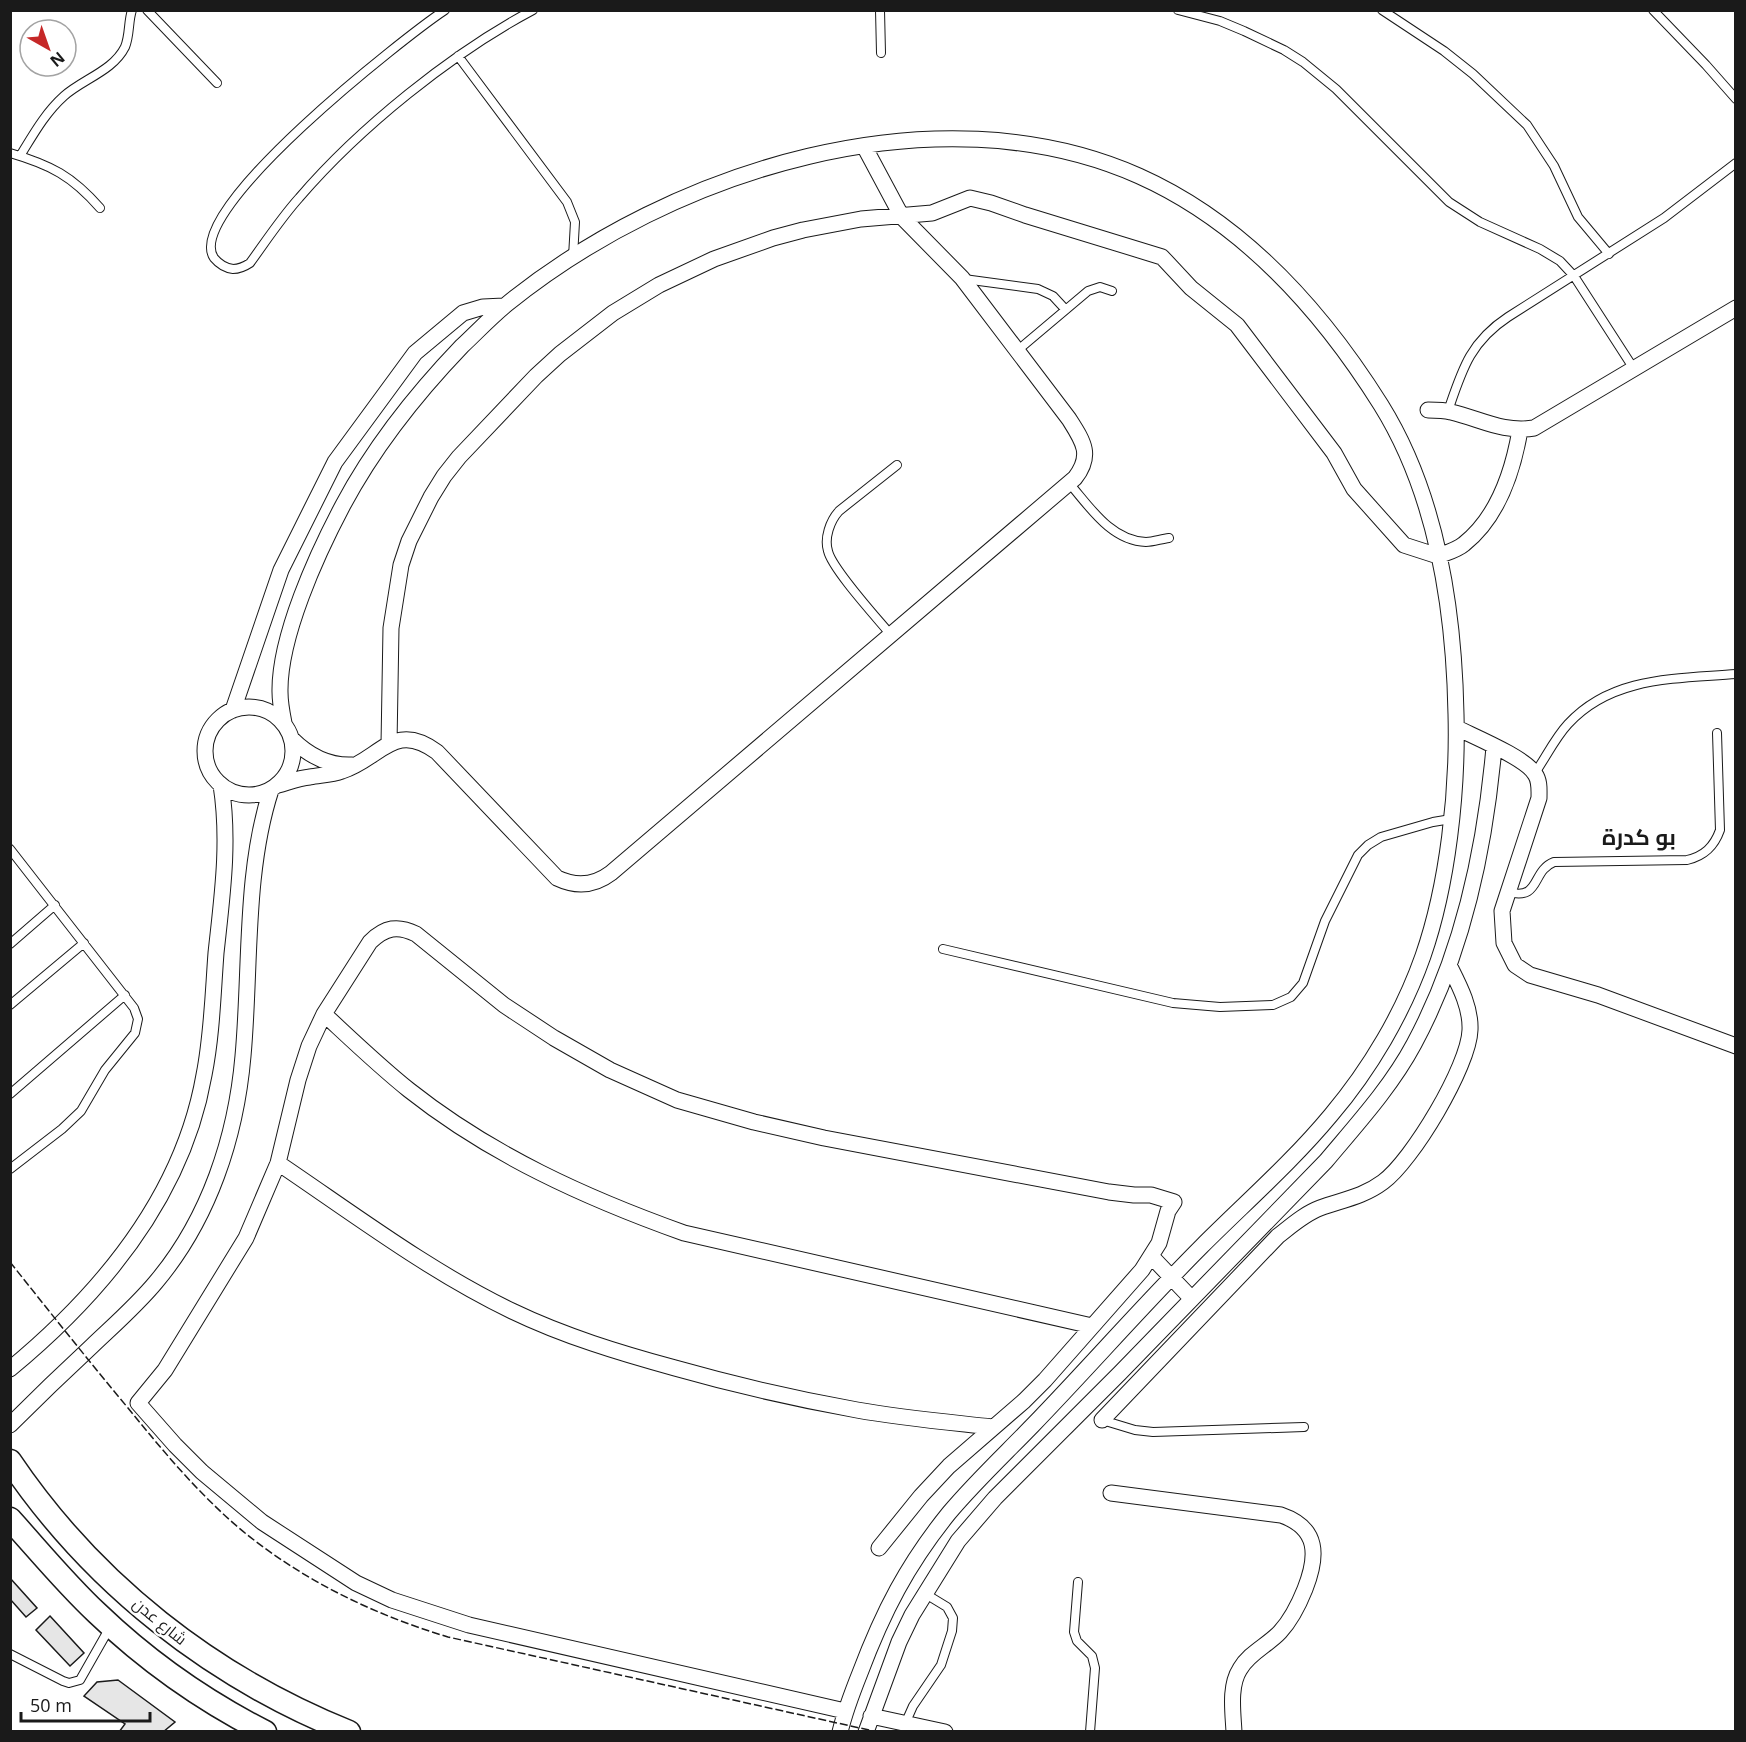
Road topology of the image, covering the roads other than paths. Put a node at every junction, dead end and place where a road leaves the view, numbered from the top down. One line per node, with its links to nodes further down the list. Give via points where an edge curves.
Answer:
1 (147, 10): 11 (lane)
2 (445, 10): 10 (lane, via 315,113 251,180 224,212 210,242 219,263 229,269 240,269 250,263 299,198 345,150)
3 (533, 10): 10 (lane)
4 (880, 10): 9 (lane)
5 (1178, 10): 21 (lane, via 1220,21 1303,62 1336,89 1449,202 1479,222 1550,254)
6 (1382, 10): 19 (lane, via 1473,74 1527,125 1554,166 1578,217)
7 (1653, 10): 12 (lane)
8 (131, 11): 15 (lane, via 128,38 118,57 53,106)
9 (881, 53)
10 (458, 56): 20 (lane, via 567,202 575,222)
11 (217, 84)
12 (1736, 99)
13 (864, 146): 18 (street); 20 (street, via 794,160 709,187 628,224); 35 (street, via 963,140 1041,146 1135,174 1219,222 1295,293 1380,404 1418,482)
14 (10, 153): 15 (lane)
15 (20, 156): 17 (lane, via 66,176)
16 (1736, 163): 19 (lane)
17 (100, 208)
18 (902, 217): 22 (street); 35 (street, via 932,213 970,198 1162,256 1191,288 1237,325 1334,453 1354,489 1404,545); 43 (street, via 861,219 803,230 704,264 613,313 536,376 444,476 409,542 401,565 392,628)
19 (1609, 254): 21 (lane)
20 (573, 257): 24 (street)
21 (1574, 276): 28 (lane); 30 (lane, via 1508,317 1480,340 1464,365)
22 (962, 278): 26 (lane, via 1038,289 1053,296); 27 (street)
23 (1112, 291): 26 (lane, via 1094,287)
24 (504, 306): 38 (street, via 463,313 415,353 335,462 281,570); 39 (street, via 425,385 390,428 333,524 310,574 287,642 280,684)
25 (1736, 308): 28 (street)
26 (1065, 309): 27 (lane)
27 (1018, 350): 33 (street, via 1082,440 1083,464)
28 (1634, 369): 31 (street, via 1547,422)
29 (1428, 410): 30 (street)
30 (1448, 411): 31 (street)
31 (1520, 430): 35 (street, via 1508,477 1486,522 1462,546)
32 (897, 465): 36 (lane, via 838,511 831,521 827,541 836,567)
33 (1069, 483): 34 (lane, via 1117,533 1145,542); 36 (street)
34 (1169, 538)
35 (1438, 556): 40 (street, via 1452,636)
36 (891, 635): 43 (street, via 611,873 586,885 566,882 549,871 426,743 413,739)
37 (1736, 674): 46 (lane, via 1652,682 1604,695 1567,726)
38 (233, 710): 39 (street, via 255,707 276,715); 47 (street, via 216,722 206,741 206,762)
39 (284, 723): 42 (street)
40 (1457, 728): 44 (street); 49 (street)
41 (1717, 733): 51 (lane, via 1719,830 1717,840 1704,854 1687,860 1554,861 1543,869 1528,892)
42 (292, 739): 45 (street, via 319,759 339,765); 48 (street, via 294,752 289,771)
43 (388, 744): 45 (street)
44 (1494, 747): 46 (street); 56 (street, via 1484,835)
45 (357, 764): 48 (street, via 341,772)
46 (1535, 773): 51 (street, via 1539,798)
47 (221, 785): 48 (street, via 245,795); 68 (street, via 226,823 224,872 207,1058 190,1132 166,1186 114,1267)
48 (274, 787): 70 (street, via 263,814 255,864 240,1085 228,1143 206,1202 175,1257 150,1289)
49 (1451, 819): 55 (lane, via 1368,844 1358,855 1325,921 1303,983 1291,997 1273,1005 1220,1007 1173,1003); 65 (street, via 1425,952 1414,981 1368,1066 1324,1123)
50 (10, 849): 52 (lane)
51 (1508, 892): 60 (street, via 1502,911 1504,943 1515,965 1530,975 1598,994)
52 (55, 905): 53 (lane); 54 (lane)
53 (84, 943): 57 (lane); 58 (lane)
54 (10, 944)
55 (943, 949)
56 (1449, 965): 66 (street, via 1413,1045 1357,1124); 69 (street, via 1469,1014 1469,1043 1460,1069 1405,1161 1384,1182 1303,1216 1278,1236)
57 (124, 995): 61 (lane); 63 (lane, via 136,1013 135,1033 111,1061 72,1121)
58 (10, 1005)
59 (324, 1014): 62 (street, via 298,1080); 64 (street, via 370,942 379,933 404,928 554,1038 610,1070 677,1100 824,1138 1115,1193 1151,1194 1174,1202); 67 (street, via 409,1090 458,1125 563,1184 625,1212 684,1233)
60 (1736, 1046)
61 (10, 1094)
62 (278, 1163): 71 (street, via 422,1261 514,1312 562,1332 634,1357 812,1401); 81 (street, via 246,1238 165,1370 138,1403 202,1472 293,1544 356,1583 411,1607 478,1628)
63 (10, 1169)
64 (1152, 1257): 65 (street); 67 (street)
65 (1172, 1276): 66 (street); 81 (street, via 952,1510 921,1551 886,1607)
66 (1191, 1299): 78 (street, via 976,1519)
67 (1092, 1326): 71 (street, via 1045,1380)
68 (10, 1369)
69 (1102, 1420): 72 (lane, via 1153,1432)
70 (10, 1425)
71 (992, 1427): 76 (street, via 921,1496)
72 (1304, 1427)
73 (10, 1461): 85 (street, شارع عدن, via 62,1530 99,1569 180,1639 271,1696)
74 (1111, 1493): 90 (street, via 1281,1515 1298,1523 1310,1537 1314,1563 1301,1600 1281,1631 1246,1660 1236,1675)
75 (10, 1519): 79 (street, شارع عدن, via 56,1572)
76 (879, 1548)
77 (1078, 1582): 89 (lane, via 1074,1632 1092,1656 1095,1668)
78 (924, 1593): 82 (street, via 899,1642); 83 (lane, via 947,1607 952,1631 941,1665)
79 (111, 1625): 80 (lane, via 80,1680 75,1682 63,1681); 84 (street, شارع عدن, via 193,1689)
80 (10, 1654)
81 (845, 1711): 86 (street)
82 (871, 1716): 83 (street); 87 (street)
83 (905, 1724): 88 (street)
84 (265, 1731)
85 (349, 1731)
86 (840, 1731)
87 (866, 1731)
88 (945, 1731)
89 (1090, 1731)
90 (1234, 1731)

